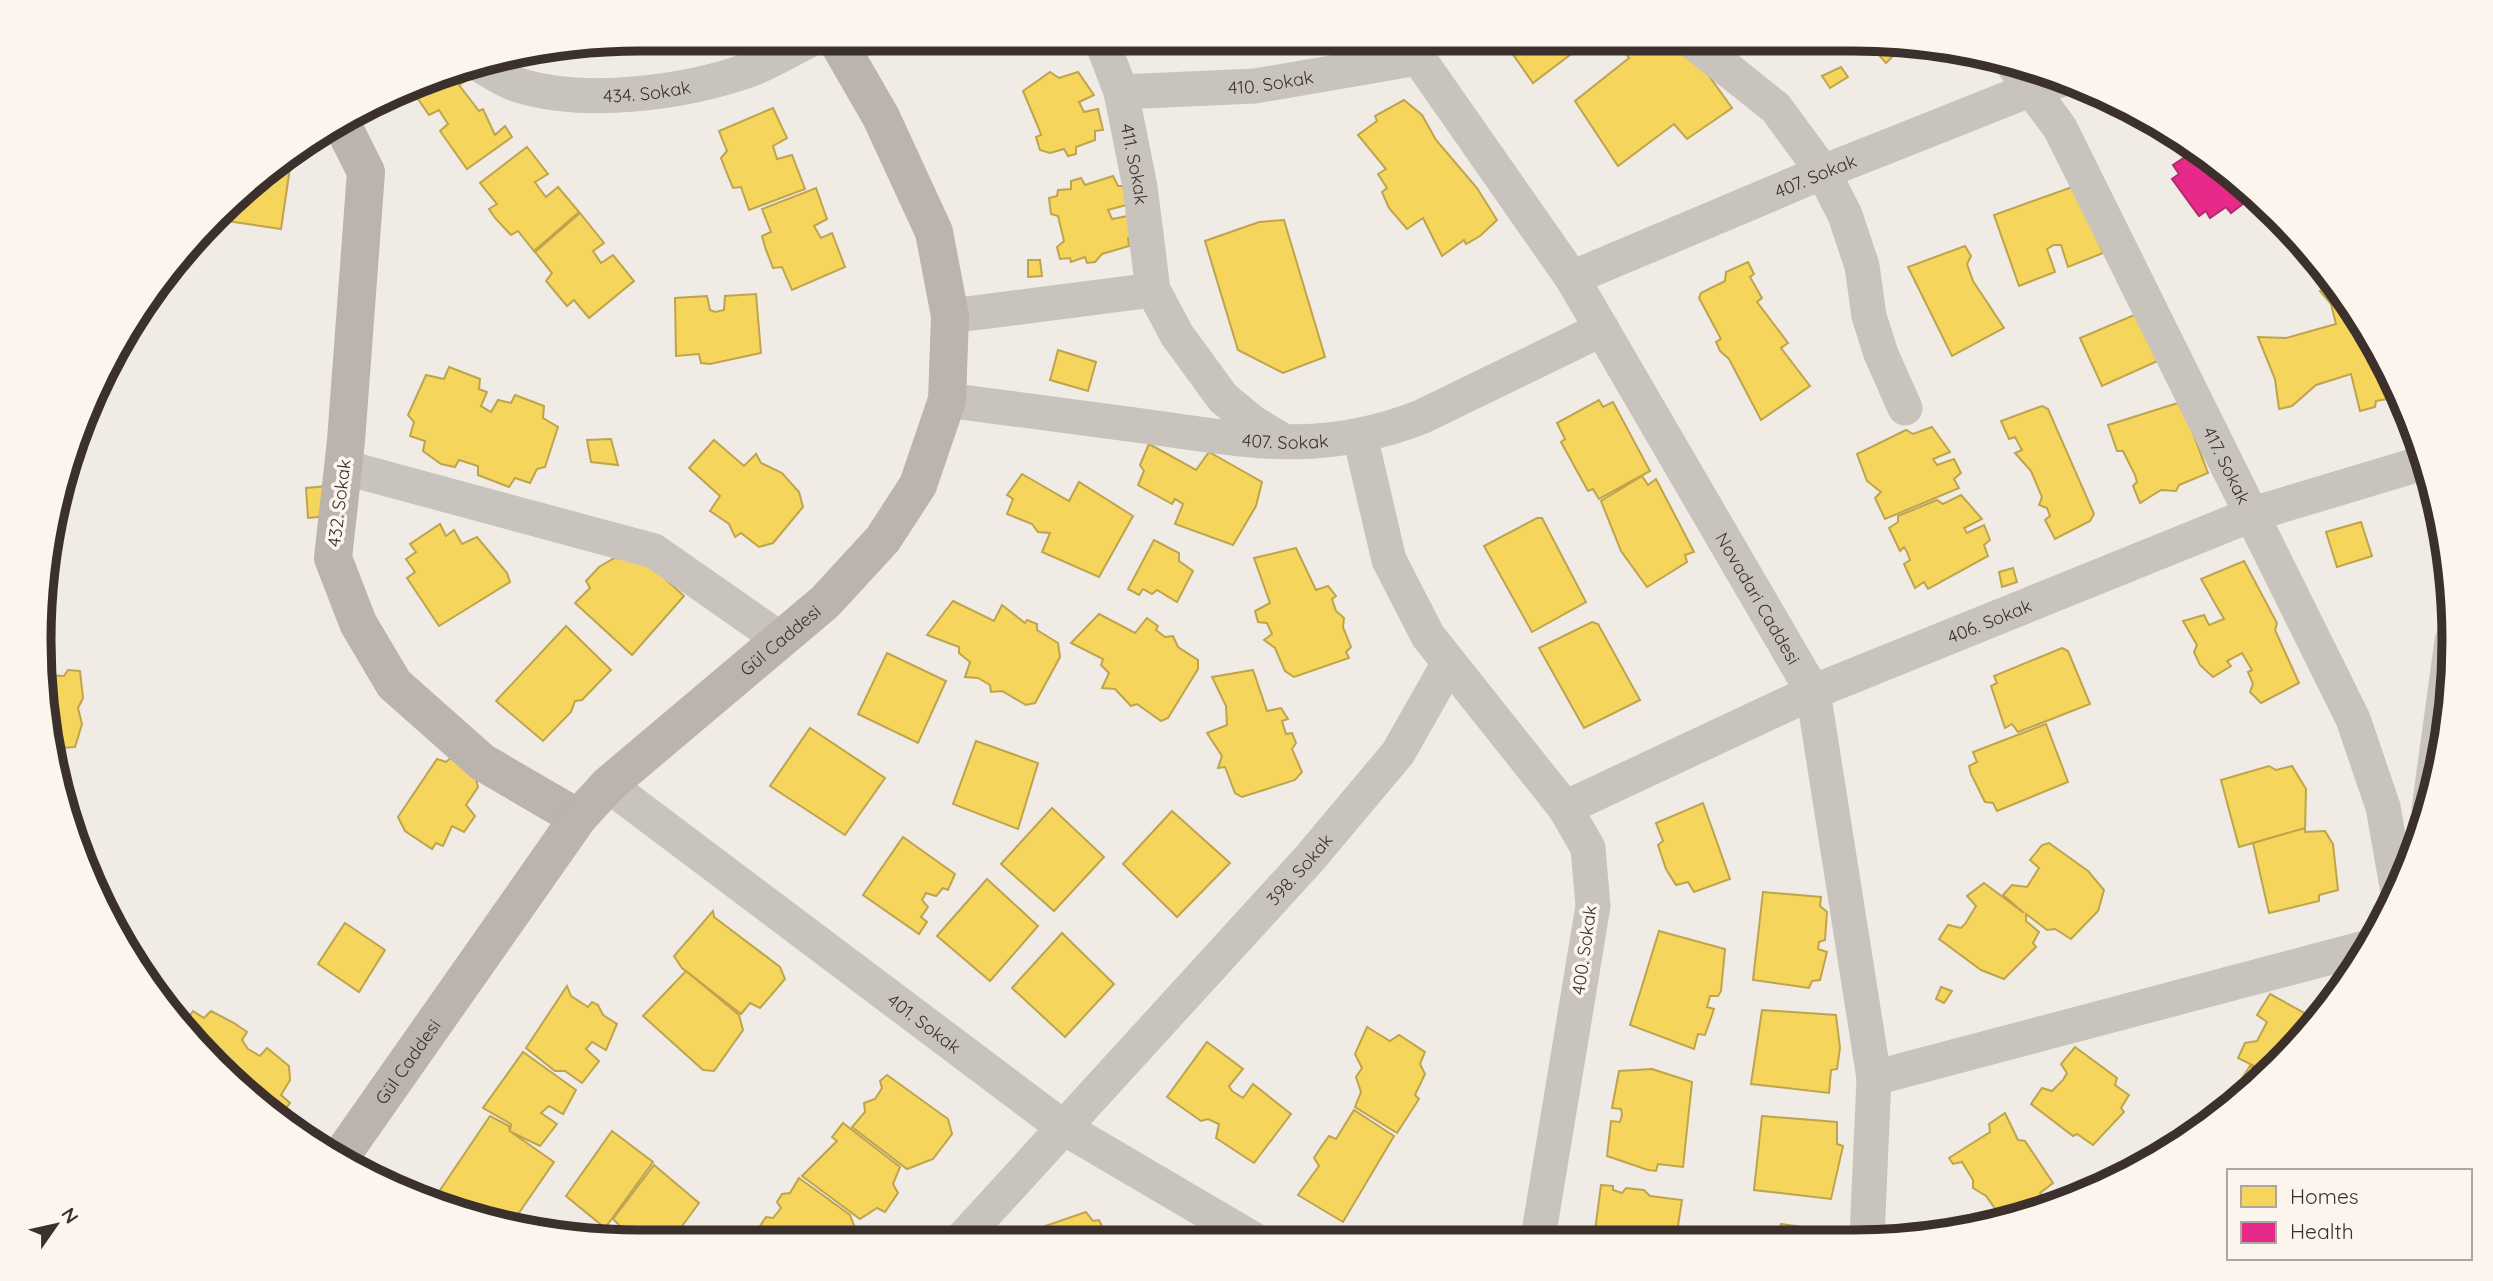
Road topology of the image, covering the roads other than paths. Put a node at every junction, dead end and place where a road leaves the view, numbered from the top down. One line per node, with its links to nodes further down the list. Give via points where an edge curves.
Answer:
1 (787, 51): 7 (street, 434. Sokak, via 750,69 681,87 599,95 556,95 515,85)
2 (843, 51): 14 (main road, Gül Caddesi, via 881,117 934,232)
3 (1106, 51): 9 (street, 411. Sokak)
4 (1399, 51): 9 (street, 410. Sokak, via 1255,86)
5 (1413, 51): 12 (street, Novadari Caddesi)
6 (1705, 51): 11 (street, via 1776,108)
7 (490, 71)
8 (2047, 84): 11 (street, 407. Sokak); 22 (street, 417. Sokak, via 2060,128)
9 (1121, 92): 13 (street, 411. Sokak, via 1140,187)
10 (345, 130): 21 (main road, 432. Sokak, via 366,172)
11 (1823, 172): 12 (street, 407. Sokak); 17 (street, via 1862,266 1869,316)
12 (1572, 278): 15 (street, Novadari Caddesi)
13 (1153, 290): 14 (street); 19 (street, 411. Sokak, via 1190,355 1223,398)
14 (950, 316): 16 (main road, Gül Caddesi)
15 (1602, 329): 18 (street, 407. Sokak, via 1421,417); 25 (street, Novadari Caddesi)
16 (947, 400): 19 (street, 407. Sokak); 23 (main road, Gül Caddesi, via 918,485 883,539 825,602)
17 (1905, 408)
18 (1360, 436): 19 (street, 407. Sokak); 24 (street, via 1389,560)
19 (1289, 444)
20 (2415, 465): 22 (street, 406. Sokak)
21 (343, 467): 23 (street, via 654,551); 28 (main road, 432. Sokak, via 332,558 358,623 394,684 482,762)
22 (2253, 514): 25 (street, 406. Sokak); 29 (street, 417. Sokak, via 2353,719 2383,807)
23 (780, 639): 26 (main road, Gül Caddesi)
24 (1448, 665): 27 (street, 400. Sokak); 32 (street, 398. Sokak, via 1398,753 1309,859)
25 (1813, 692): 27 (street, 406. Sokak); 31 (street, Novadari Caddesi)
26 (608, 785): 28 (main road, Gül Caddesi); 32 (street, 401. Sokak)
27 (1564, 808): 36 (street, 400. Sokak, via 1588,848 1593,906)
28 (578, 818): 33 (main road, Gül Caddesi)
29 (2394, 872)
30 (2353, 951): 31 (street)
31 (1874, 1077): 37 (street, Novadari Caddesi)
32 (1064, 1128): 34 (street, 398. Sokak); 35 (street, 401. Sokak)
33 (345, 1150)
34 (970, 1230)
35 (1238, 1230)
36 (1539, 1230)
37 (1867, 1230)

